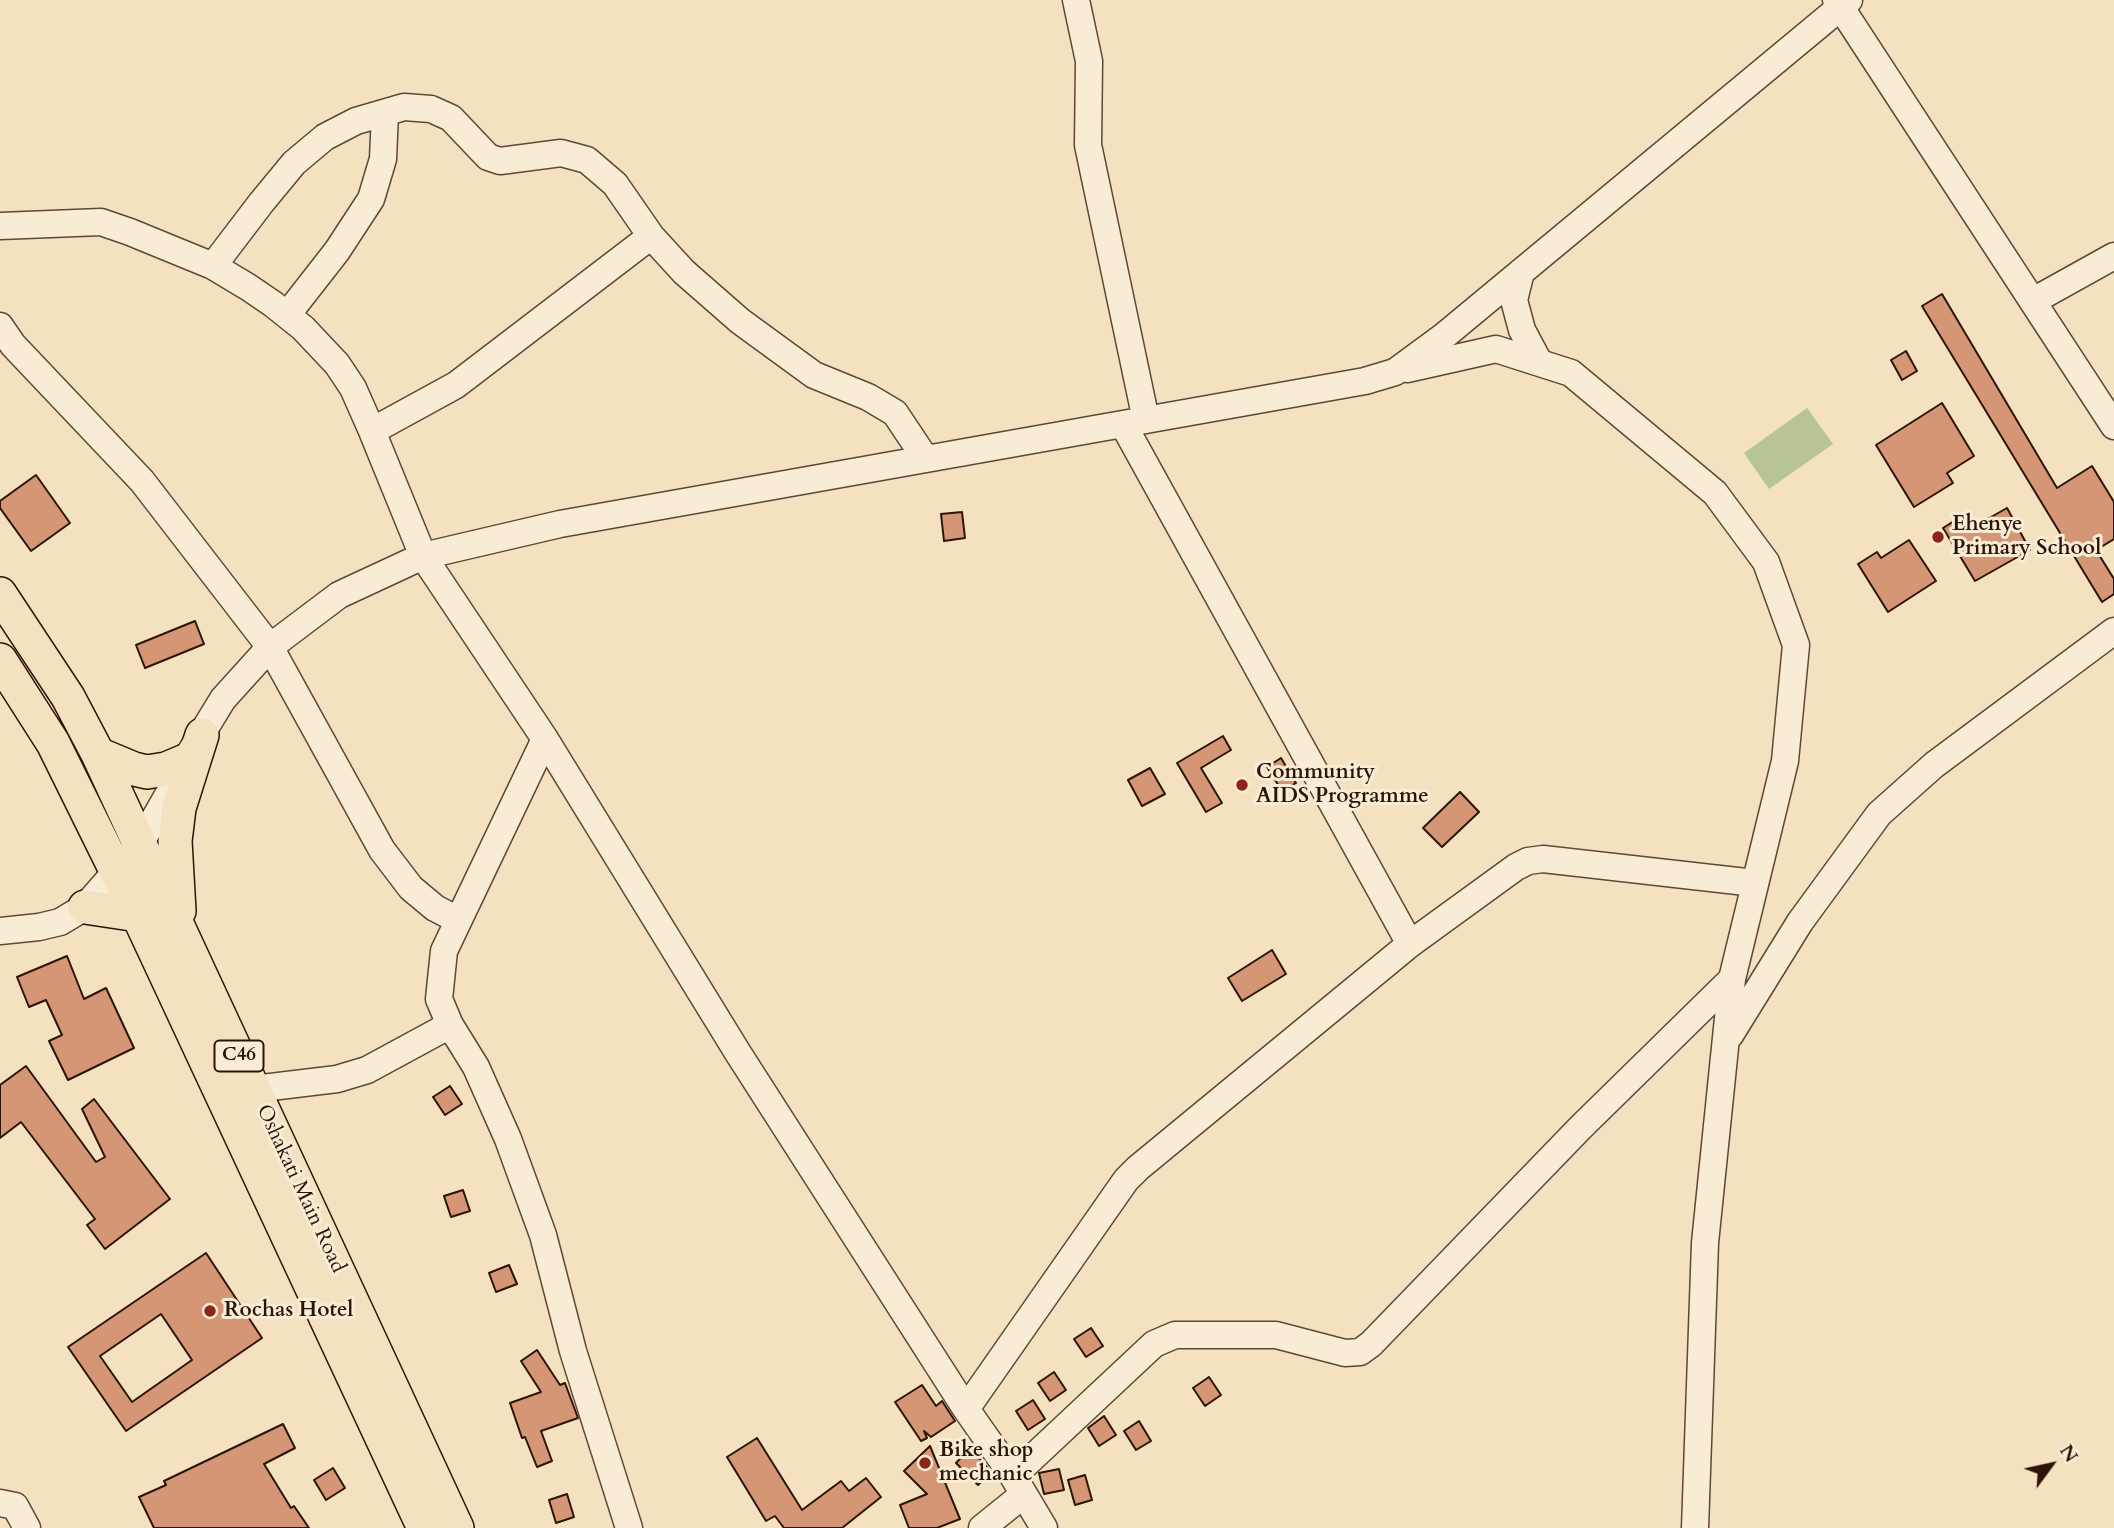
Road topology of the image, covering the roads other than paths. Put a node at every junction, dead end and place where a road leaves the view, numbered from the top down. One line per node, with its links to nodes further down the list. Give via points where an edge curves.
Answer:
1 (1076, 0): 14 (street, via 1089,61 1088,145)
2 (1842, 2): 8 (street); 9 (street)
3 (385, 113): 5 (street, via 404,107 431,109 451,118 488,157 500,161 561,153 587,160 615,184); 7 (street, via 325,137 294,163); 10 (street, via 383,159 371,199)
4 (0, 226): 7 (street, via 101,222)
5 (651, 236): 16 (street, via 456,385); 17 (street, via 740,321 814,375 895,413)
6 (2114, 256): 9 (street)
7 (214, 266): 10 (street)
8 (1521, 272): 12 (street, via 1514,300 1522,330); 13 (street)
9 (2033, 301): 15 (street)
10 (287, 315): 16 (street, via 345,374)
11 (4, 342): 21 (street, via 142,481)
12 (1539, 362): 13 (street, via 1496,349); 28 (street, via 1571,373 1715,493 1766,562 1796,645 1785,761)
13 (1395, 372): 14 (street)
14 (1134, 422): 17 (street); 34 (street)
15 (2114, 426)
16 (372, 431): 18 (street)
17 (925, 458): 18 (street, via 560,524)
18 (423, 556): 21 (street, via 339,595); 23 (street)
19 (0, 594): 25 (main road, Oshakati Main Road / C46, via 68,697)
20 (2114, 631): 37 (street, via 1934,765 1879,814 1800,922)
21 (270, 647): 24 (street, via 223,699); 31 (street, via 382,850 411,888)
22 (0, 660): 27 (main road, Oshakati Main Road / C46, via 52,743)
23 (545, 739): 31 (street); 39 (street, via 737,1053)
24 (193, 748): 25 (main road, via 166,769 147,772); 26 (street); 32 (main road, via 176,841)
25 (98, 754): 26 (main road, Oshakati Main Road / C46)
26 (140, 844): 27 (street); 32 (main road, Oshakati Main Road / C46)
27 (117, 873): 29 (street); 30 (main road, Oshakati Main Road / C46)
28 (1755, 883): 34 (street, via 1528,861); 35 (street)
29 (85, 908): 30 (main road); 33 (street, via 61,922)
30 (138, 915): 43 (main road, Oshakati Main Road / C46)
31 (458, 920): 36 (street, via 440,973 439,999)
32 (179, 925): 38 (main road, Oshakati Main Road / C46)
33 (0, 931)
34 (1410, 944): 39 (street, via 1126,1180)
35 (1732, 979): 37 (street); 40 (street, via 1360,1352 1345,1353 1276,1335 1175,1335 1154,1344)
36 (450, 1025): 38 (street, via 367,1070 337,1079); 45 (street, via 476,1067 543,1234 573,1351)
37 (1725, 1042): 48 (street, via 1705,1243)
38 (254, 1089): 44 (main road, Oshakati Main Road / C46)
39 (966, 1409): 40 (street)
40 (1018, 1486): 46 (street); 47 (street)
41 (0, 1503): 42 (street, via 15,1506)
42 (27, 1528)
43 (424, 1528)
44 (457, 1528)
45 (629, 1528)
46 (982, 1528)
47 (1044, 1528)
48 (1695, 1528)

